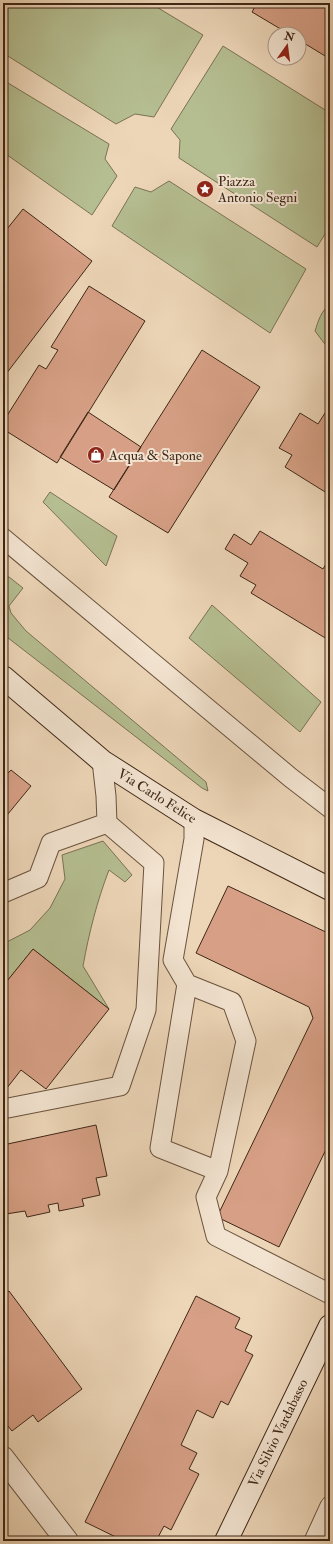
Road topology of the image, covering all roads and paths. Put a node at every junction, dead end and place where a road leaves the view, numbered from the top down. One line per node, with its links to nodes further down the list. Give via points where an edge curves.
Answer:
1 (3, 538): 4 (lane)
2 (3, 677): 3 (main road, Via Carlo Felice)
3 (102, 762): 5 (main road, Via Carlo Felice); 6 (lane)
4 (330, 808)
5 (194, 820): 7 (main road, Via Carlo Felice); 9 (lane, via 194,839 173,960)
6 (106, 823): 8 (lane, via 51,843 38,878); 10 (lane, via 154,863 146,1010 120,1086)
7 (330, 889)
8 (3, 893)
9 (187, 984): 11 (lane, via 232,1002 246,1041); 11 (lane, via 160,1148)
10 (3, 1109)
11 (218, 1171): 12 (lane, via 206,1197 216,1236)
12 (330, 1294)
13 (330, 1326): 17 (main road, Via Silvio Vardabasso)
14 (3, 1458): 16 (main road)
15 (330, 1506): 18 (lane)
16 (67, 1541)
17 (226, 1541)
18 (314, 1541)

